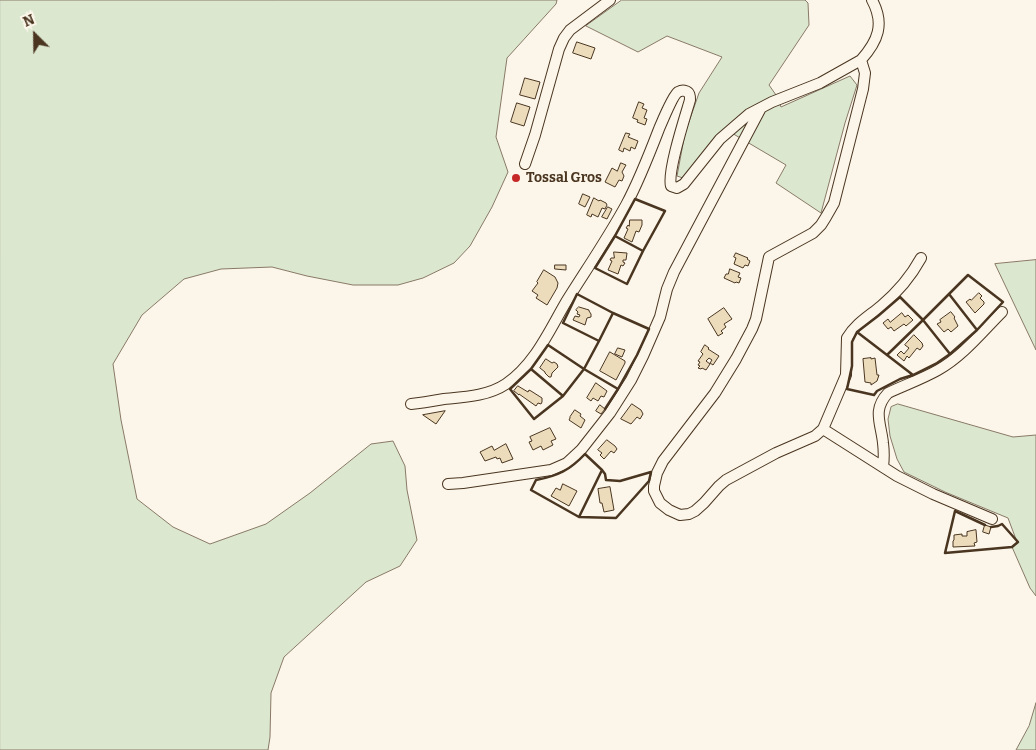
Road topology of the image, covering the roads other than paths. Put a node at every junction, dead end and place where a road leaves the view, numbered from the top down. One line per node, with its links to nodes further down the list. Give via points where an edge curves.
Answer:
1 (610, 0): 5 (street, via 564,38)
2 (872, 0): 3 (street, via 879,28)
3 (861, 60): 4 (street, via 820,83); 9 (street, via 865,73 863,89 834,203 817,229 769,257 752,329 715,393 663,461 654,491 660,503 669,510 690,514 726,480 776,452 816,436)
4 (761, 108): 8 (street, via 720,139 684,184 675,188 670,183 673,160 690,100 688,92 677,92 626,204 531,360 514,378 489,392); 11 (street, via 674,272 660,316 631,380 590,440 566,463 550,470)
5 (525, 164)
6 (921, 258): 9 (street, via 902,286 850,332 846,375)
7 (1002, 312): 10 (street, via 952,361 888,393 883,399 878,411)
8 (411, 404)
9 (823, 429): 10 (street)
10 (883, 467): 12 (street, via 913,485)
11 (448, 484)
12 (992, 519)

